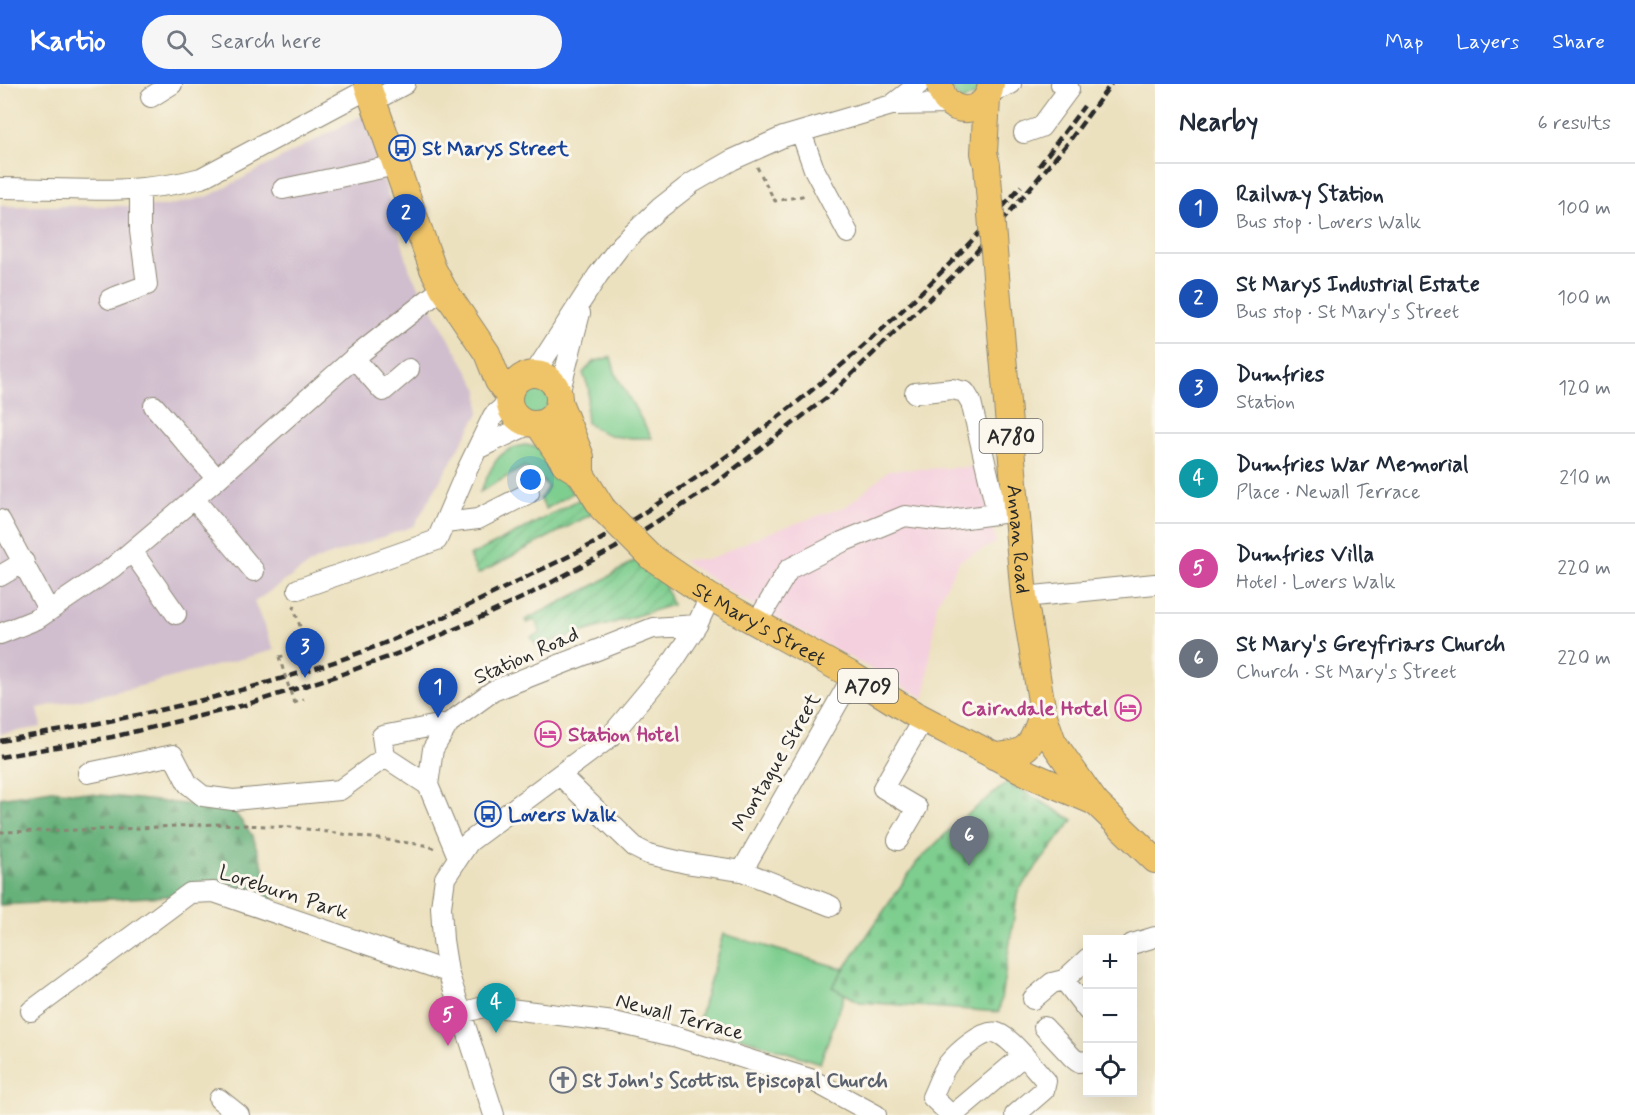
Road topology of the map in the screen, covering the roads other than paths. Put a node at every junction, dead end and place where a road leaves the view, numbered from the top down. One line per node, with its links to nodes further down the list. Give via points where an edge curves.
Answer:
1 (172, 84): 7 (street)
2 (405, 84): 6 (street)
3 (919, 84): 9 (street)
4 (1061, 84): 11 (street, via 1069,89 1041,127)
5 (995, 90): 8 (main road, via 973,108); 12 (main road, Annan Road / A780)
6 (369, 91): 13 (main road); 15 (street, via 201,178)
7 (151, 97)
8 (949, 99): 9 (street); 12 (main road, Annan Road / A780)
9 (892, 105): 10 (street)
10 (801, 132): 17 (street, via 814,170); 20 (street, via 732,160 692,183 621,245)
11 (1024, 133)
12 (985, 159): 35 (main road, Annan Road / A780, bridge)
13 (396, 165): 16 (street); 18 (main road)
14 (0, 188): 15 (street)
15 (140, 189): 19 (street, via 140,231 147,285)
16 (284, 189)
17 (848, 233)
18 (443, 288): 21 (main road); 22 (street)
19 (110, 299)
20 (583, 302): 24 (street); 26 (street)
21 (488, 354): 24 (main road); 27 (main road)
22 (354, 358): 23 (street, via 383,391); 32 (street)
23 (409, 369)
24 (530, 375): 26 (main road, via 550,380); 27 (main road, via 515,384)
25 (915, 393): 35 (street, via 952,389 965,392 971,402 994,500)
26 (559, 398): 29 (main road, via 552,417); 31 (main road, St Mary's Street / A709, via 581,458)
27 (509, 399): 29 (main road, via 516,417); 30 (street, via 493,416)
28 (154, 406): 32 (street)
29 (534, 424): 30 (street); 31 (main road, St Mary's Street / A709, via 565,464)
30 (477, 449): 37 (street)
31 (580, 474): 44 (main road, St Mary's Street / A709, bridge, via 603,509 650,556)
32 (217, 479): 34 (street)
33 (529, 493): 37 (street, via 478,519)
34 (194, 499): 38 (street); 40 (street)
35 (1010, 512): 45 (main road, Annan Road / A780); 48 (street, via 944,521 905,516 842,542 789,569)
36 (1, 523): 39 (street)
37 (445, 523): 43 (street, via 437,540)
38 (132, 552): 46 (street); 47 (street)
39 (24, 562): 41 (street); 46 (street)
40 (254, 571)
41 (0, 576)
42 (1155, 584): 45 (street)
43 (298, 589)
44 (710, 597): 48 (main road, St Mary's Street / A709); 49 (street)
45 (1024, 597): 52 (main road, Annan Road / A780)
46 (49, 610): 50 (street)
47 (176, 614)
48 (756, 624): 51 (main road, St Mary's Street / A709)
49 (697, 625): 54 (street, Station Road, via 653,628 493,691); 58 (street, via 674,660 609,738)
50 (0, 634)
51 (853, 676): 53 (main road, St Mary's Street / A709); 64 (street, Montague Street)
52 (1044, 713): 55 (main road, via 1024,751); 60 (main road, Annan Road / A780, via 1053,742)
53 (923, 719): 55 (main road, St Mary's Street / A709); 61 (street, via 883,788 917,808)
54 (449, 723): 56 (street, via 382,736); 59 (street, Station Road, via 433,749)
55 (994, 756): 60 (main road, St Mary's Street / A709)
56 (385, 757): 57 (street, via 340,790 233,800 203,796 188,784 172,755); 59 (street)
57 (88, 773)
58 (561, 776): 62 (street, via 469,842); 64 (street, via 636,848 686,863)
59 (428, 785): 62 (street)
60 (1095, 802): 63 (main road, A780)
61 (898, 840)
62 (458, 857): 69 (street, via 445,878 441,907)
63 (1155, 860)
64 (742, 871): 65 (street)
65 (831, 906)
66 (1155, 937): 67 (street)
67 (1137, 942)
68 (1083, 963): 70 (street)
69 (448, 972): 73 (street, Loreburn Park, via 214,892 190,893); 74 (street)
70 (1064, 980): 71 (street, via 1052,983); 72 (street)
71 (1034, 999)
72 (1083, 1005)
73 (31, 1011)
74 (462, 1013): 80 (street); 81 (street, Newall Terrace, via 487,1006 614,1022 677,1036 810,1079)
75 (1044, 1027): 77 (street, via 1073,1058)
76 (1023, 1055): 82 (street); 82 (street, via 999,1033 982,1034 948,1064 932,1097); 83 (street, via 1046,1082 1044,1090)
77 (1083, 1062)
78 (219, 1098): 79 (street)
79 (239, 1115)
80 (494, 1115)
81 (876, 1115)
82 (952, 1115)
83 (1015, 1115)

